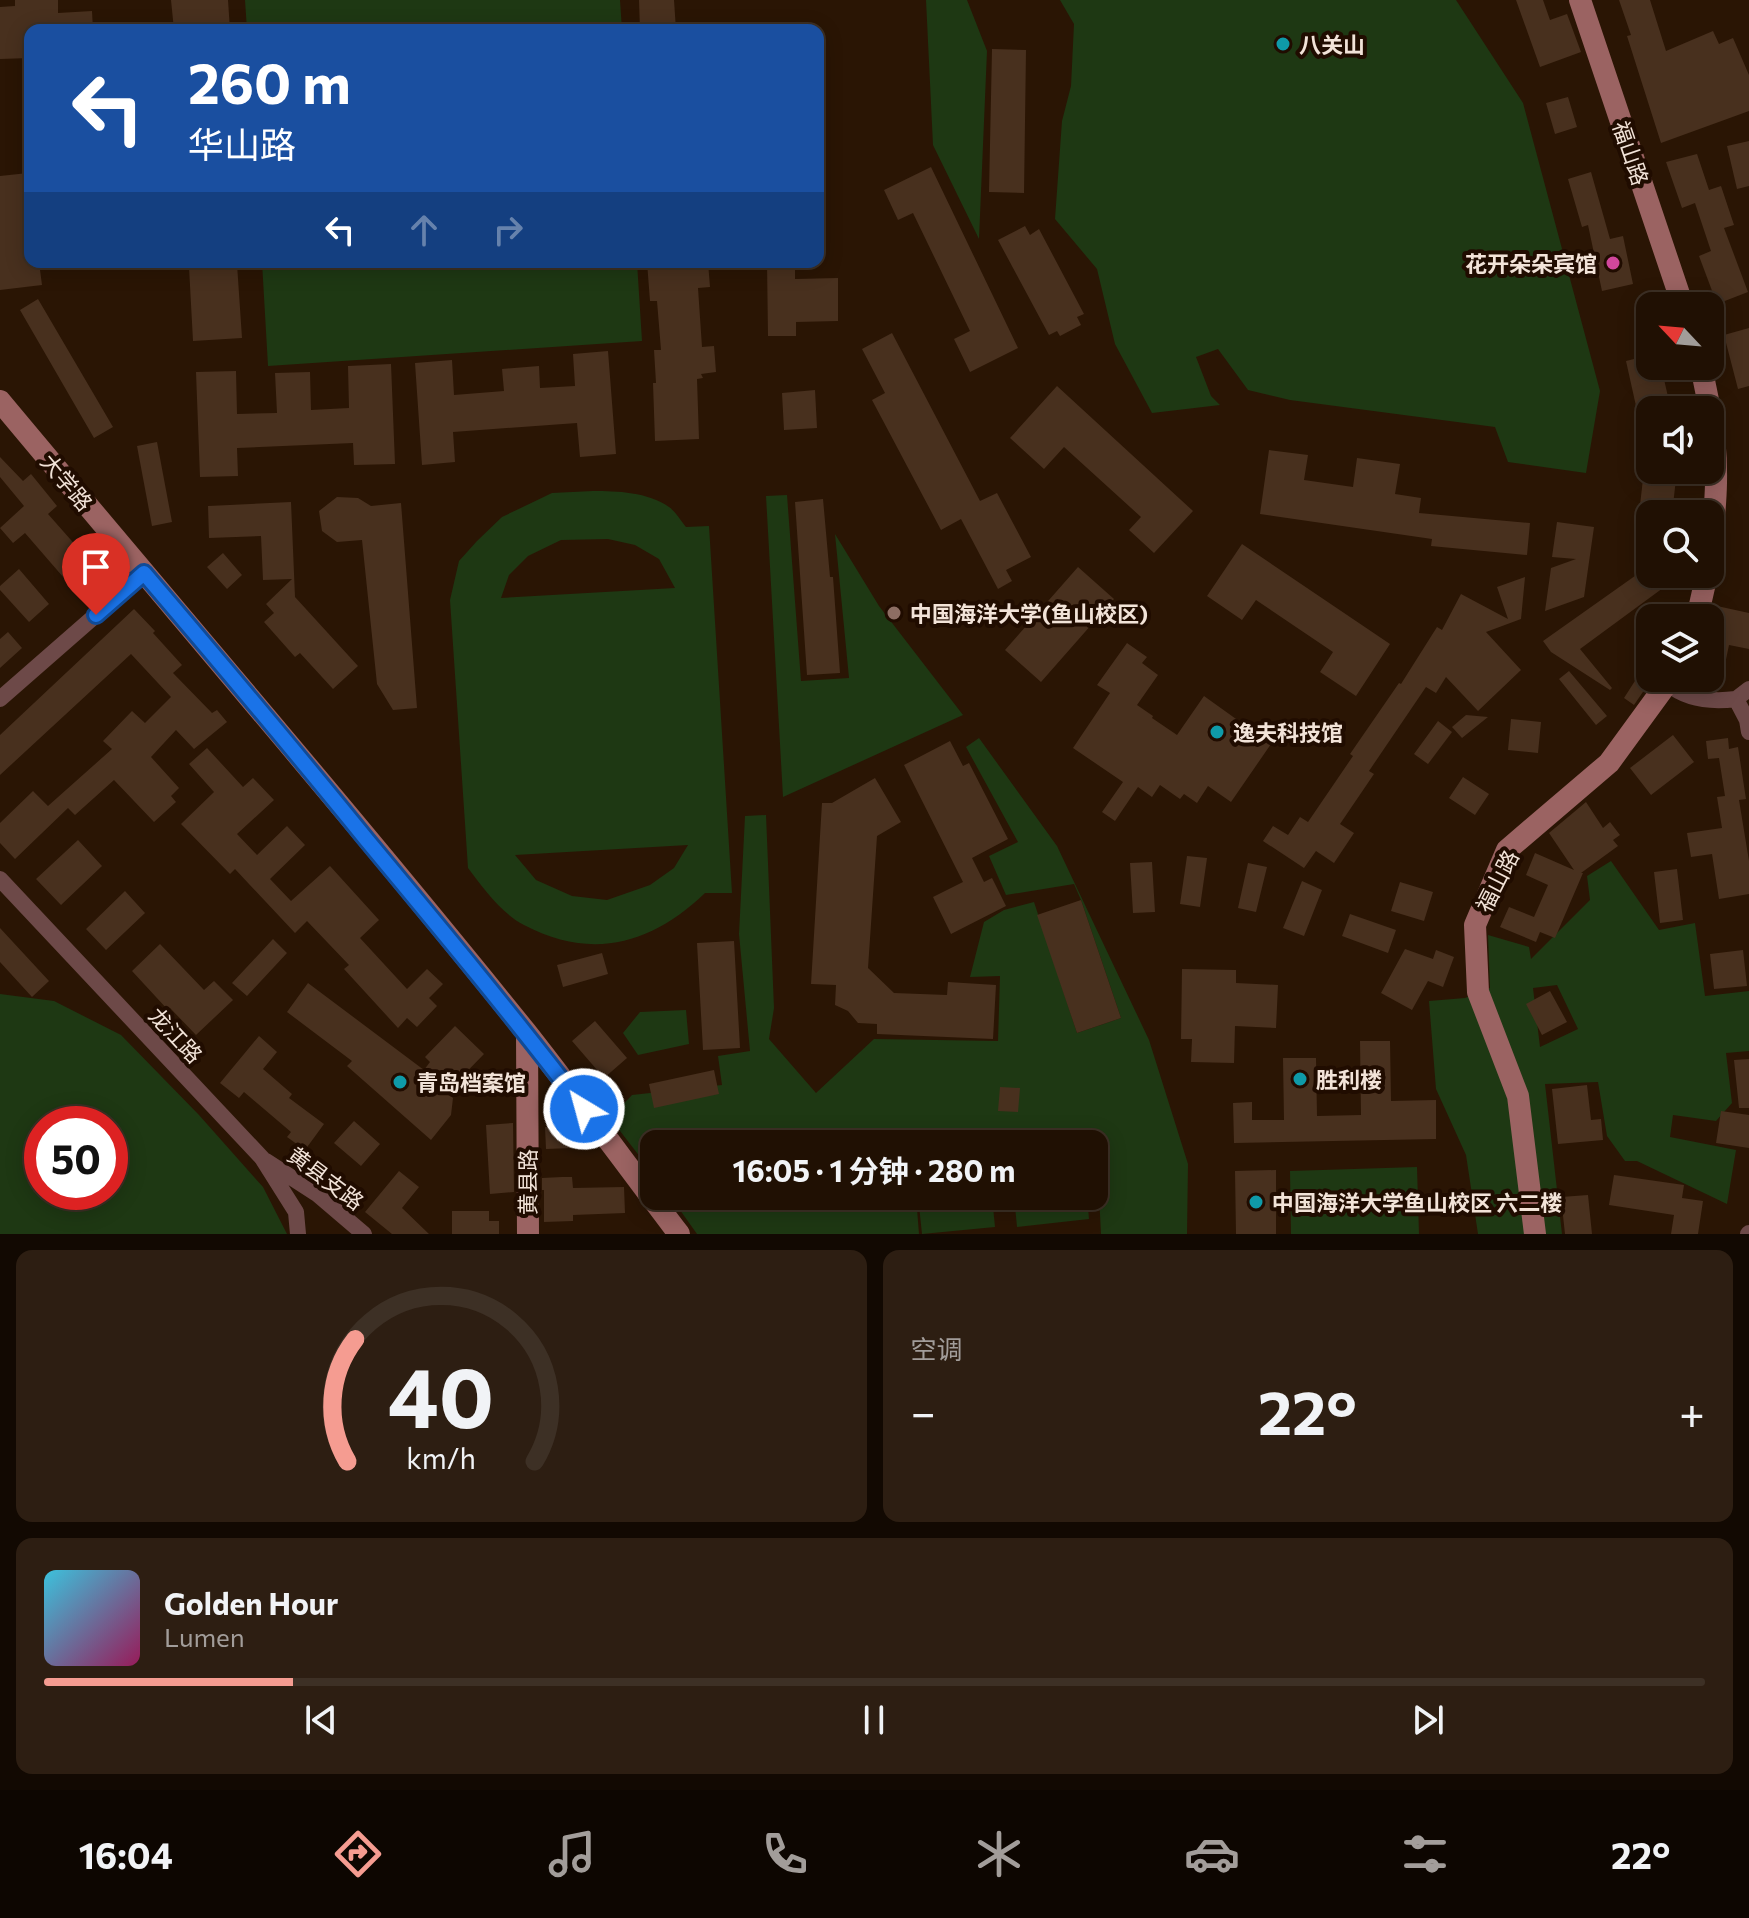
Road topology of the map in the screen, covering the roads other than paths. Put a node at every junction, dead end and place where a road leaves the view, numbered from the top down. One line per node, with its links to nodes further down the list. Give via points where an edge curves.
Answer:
1 (1580, 0): 2 (street, 福山路)
2 (1678, 292)
3 (0, 401): 4 (street, 大学路)
4 (144, 573): 8 (street); 11 (street, 大学路)
5 (1661, 692): 17 (street, 福山路, via 1609,763 1507,850 1475,925 1478,992 1518,1096)
6 (1677, 692): 7 (street, via 1715,702)
7 (1742, 694): 9 (street)
8 (0, 699)
9 (1749, 732)
10 (0, 879): 12 (street, 龙江路)
11 (527, 1033): 15 (street, 黄县路); 16 (street, 大学路)
12 (262, 1158): 13 (street, 龙江路, via 296,1212); 14 (street, 黄县支路)
13 (298, 1234)
14 (364, 1234)
15 (528, 1234)
16 (679, 1234)
17 (1535, 1234)

